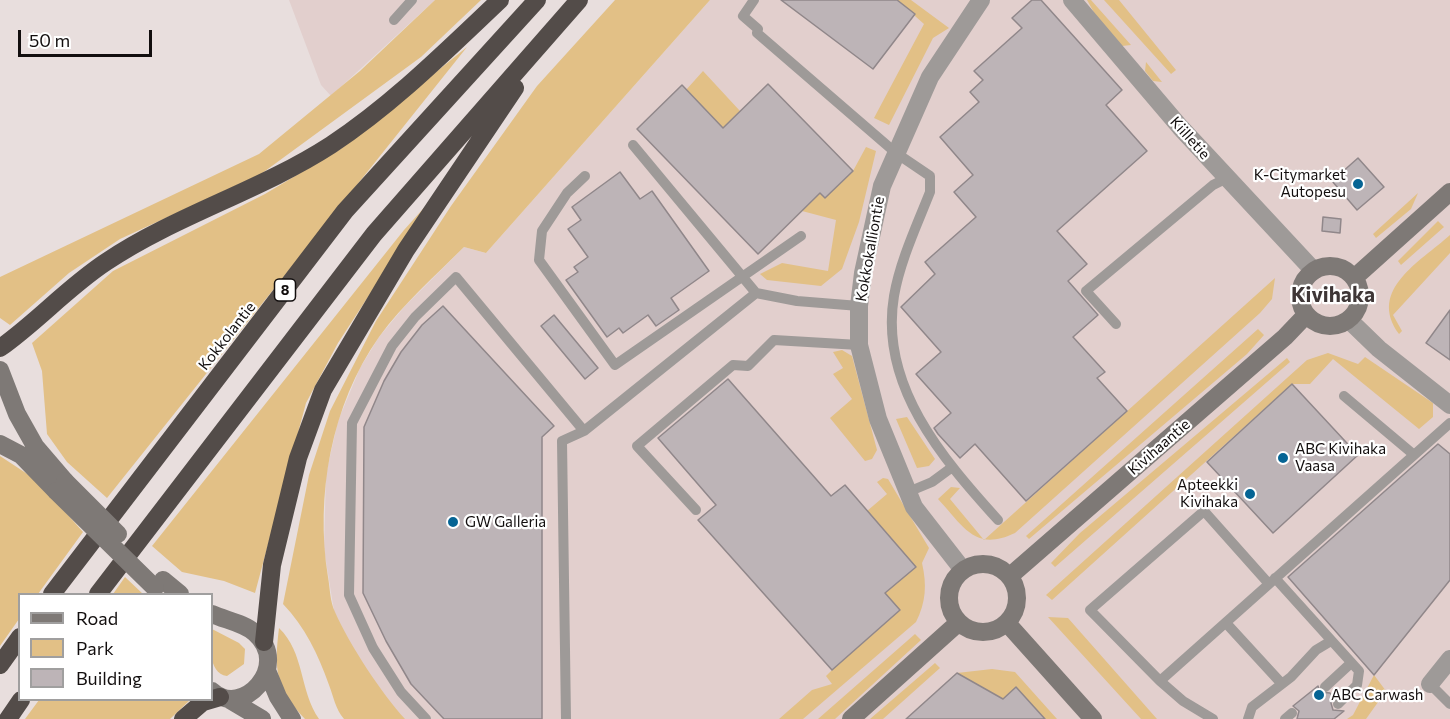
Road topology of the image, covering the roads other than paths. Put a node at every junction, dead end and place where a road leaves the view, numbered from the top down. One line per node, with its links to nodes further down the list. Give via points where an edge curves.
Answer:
1 (412, 0): 9 (lane)
2 (500, 0): 25 (highway, via 417,78 331,145 106,261)
3 (537, 0): 42 (highway, Kokkolantie / 8, via 345,211)
4 (579, 0): 8 (highway, 8)
5 (754, 0): 11 (lane, via 743,16 757,33)
6 (981, 0): 11 (street, Kokkokalliontie, via 930,77)
7 (1072, 0): 13 (street, Kiilletie)
8 (565, 15): 43 (highway, 8, via 374,234); 51 (highway, via 406,250 322,390 298,458 272,565)
9 (394, 20)
10 (633, 145): 17 (lane)
11 (896, 153): 20 (street, Kokkokalliontie, via 882,186); 33 (lane, via 930,176 930,192 894,295 891,329 899,368 917,418)
12 (585, 176): 17 (lane, via 567,193 542,231 539,260 615,365)
13 (1227, 178): 16 (street, Kiilletie); 23 (lane, via 1213,185 1086,291)
14 (1450, 192): 18 (main road)
15 (801, 236): 17 (lane)
16 (1314, 271): 18 (main road, via 1322,267 1340,268); 21 (main road, via 1302,286 1300,296)
17 (741, 276): 19 (lane)
18 (1354, 278): 22 (main road, via 1360,295)
19 (756, 293): 20 (lane); 30 (lane)
20 (859, 306): 24 (street, Kokkokalliontie)
21 (1306, 315): 22 (main road, via 1322,326 1332,327); 39 (main road, Kivihaantie)
22 (1349, 320): 28 (street)
23 (1116, 324)
24 (859, 345): 35 (street, Kokkokalliontie, via 878,419); 36 (lane, via 774,340 748,366 733,366 637,446)
25 (0, 348)
26 (0, 370): 34 (main road, via 10,400)
27 (1344, 396): 32 (lane)
28 (1450, 405)
29 (1450, 423): 32 (lane)
30 (584, 431): 69 (lane, via 456,277 415,317 375,375 352,423 349,596 373,648 401,692); 70 (lane, via 562,441)
31 (0, 444): 34 (main road, via 21,455)
32 (1413, 454): 40 (lane)
33 (951, 468): 35 (lane); 37 (lane)
34 (60, 486): 41 (main road, bridge)
35 (908, 492): 38 (street, Kokkokalliontie, via 914,507)
36 (696, 510)
37 (998, 520)
38 (963, 570): 39 (main road, via 993,565); 46 (main road, via 949,589 951,613)
39 (1010, 576): 47 (main road, via 1017,605)
40 (1272, 581): 48 (lane); 50 (lane); 56 (lane, via 1204,511 1090,610)
41 (160, 588): 44 (main road)
42 (53, 593)
43 (99, 593)
44 (177, 593)
45 (213, 614): 51 (main road, via 253,630)
46 (958, 623): 47 (main road, via 988,633); 71 (main road)
47 (1007, 623): 72 (main road)
48 (1226, 623): 56 (lane); 57 (lane)
49 (18, 640): 54 (highway)
50 (1331, 641): 53 (lane); 57 (lane, via 1316,650)
51 (264, 642): 55 (main road)
52 (1450, 659): 58 (street)
53 (1351, 663): 59 (lane); 63 (lane, via 1359,671 1357,685)
54 (0, 665)
55 (268, 673): 60 (main road, via 251,693); 68 (main road)
56 (1160, 681): 73 (lane)
57 (1282, 684): 74 (lane, via 1252,707)
58 (1430, 684): 64 (lane)
59 (1325, 687)
60 (220, 696): 67 (main road)
61 (20, 701): 65 (highway)
62 (206, 701): 66 (highway)
63 (1338, 704)
64 (1450, 704)
65 (8, 719)
66 (183, 719)
67 (262, 719)
68 (292, 719)
69 (426, 719)
70 (566, 719)
71 (851, 719)
72 (1093, 719)
73 (1213, 719)
74 (1248, 719)

